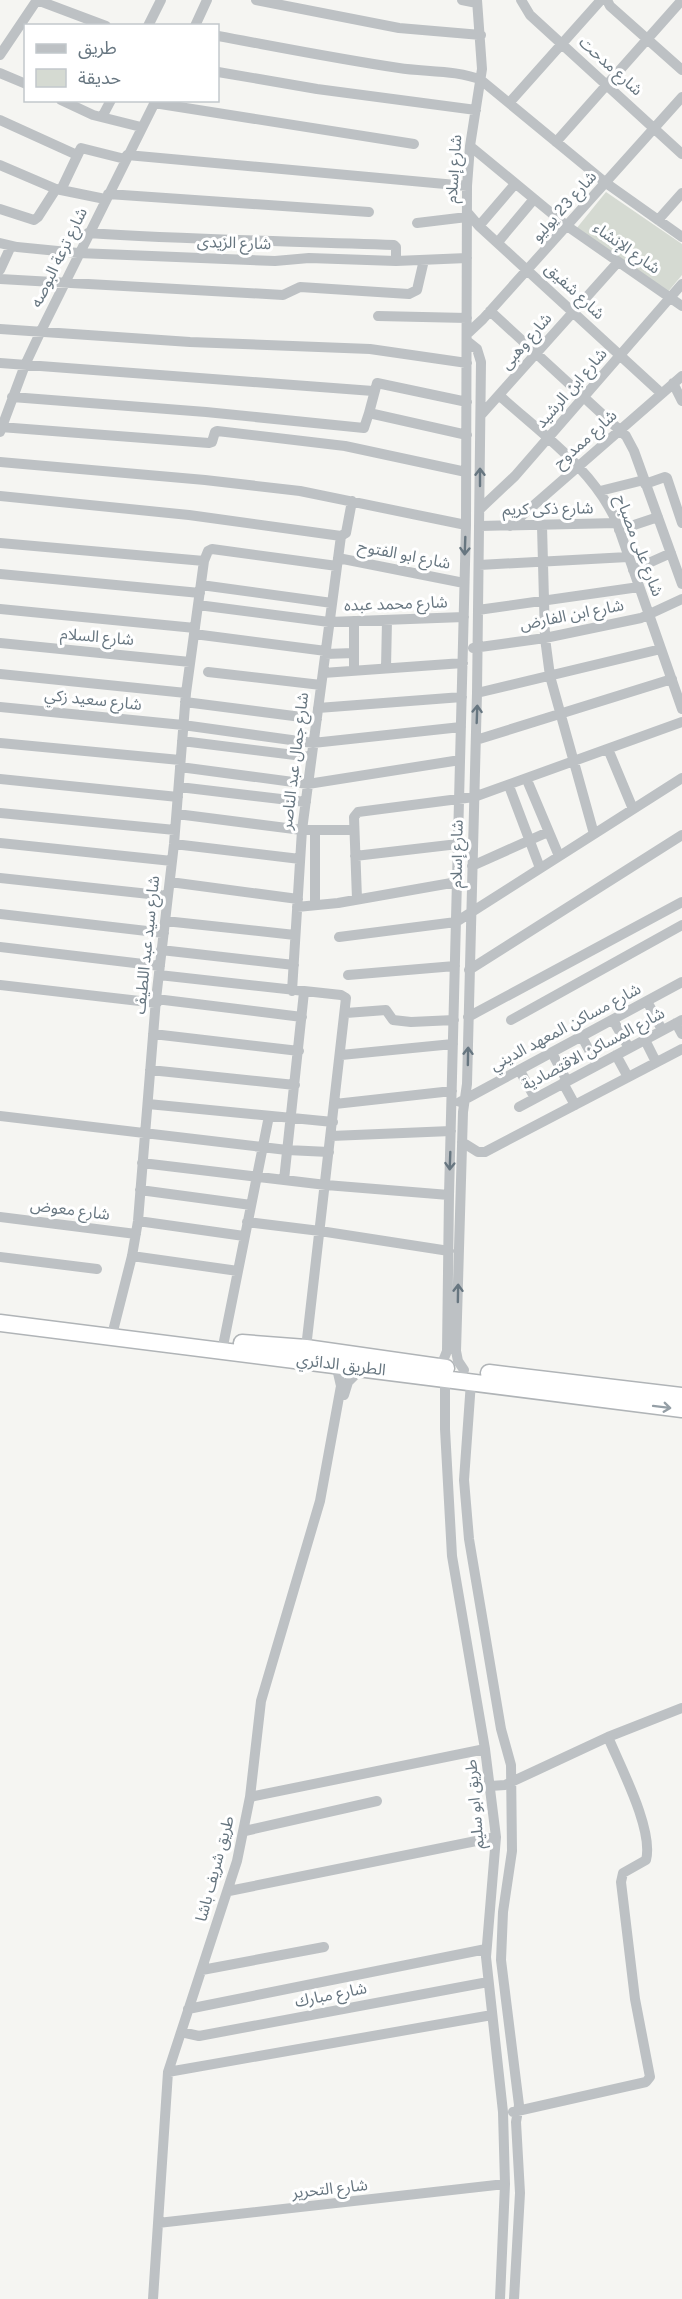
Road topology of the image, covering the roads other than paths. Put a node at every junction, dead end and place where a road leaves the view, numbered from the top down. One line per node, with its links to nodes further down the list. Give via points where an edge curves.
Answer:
1 (37, 0): 11 (street); 14 (street)
2 (161, 0): 12 (street)
3 (207, 0): 13 (street)
4 (256, 0): 15 (street, via 399,28)
5 (462, 0): 10 (street)
6 (521, 0): 19 (street, شارع مدحت, via 530,15)
7 (601, 0): 19 (street)
8 (607, 0): 18 (street)
9 (682, 0): 18 (street)
10 (477, 1): 15 (street, شارع إسلام)
11 (101, 24)
12 (149, 24)
13 (196, 24)
14 (13, 35): 17 (street); 20 (street)
15 (481, 35): 24 (street, شارع إسلام)
16 (219, 36): 24 (street)
17 (24, 39)
18 (646, 39): 21 (street); 26 (street)
19 (562, 44): 26 (street, شارع مدحت); 31 (street)
20 (0, 55)
21 (682, 70)
22 (219, 72): 32 (street)
23 (0, 73): 25 (street)
24 (481, 80): 31 (street); 32 (street, شارع إسلام)
25 (24, 83)
26 (606, 85): 36 (street, شارع مدحت); 37 (street)
27 (682, 97): 36 (street, شارع 23 يوليو)
28 (66, 102): 33 (street)
29 (110, 102): 33 (street)
30 (155, 102): 35 (street, شارع ترعة البوصه); 38 (street)
31 (510, 102): 37 (street)
32 (476, 110): 39 (street, شارع إسلام)
33 (102, 117): 35 (street)
34 (0, 120): 41 (street)
35 (141, 127): 42 (street, شارع ترعة البوصه)
36 (654, 128): 40 (street, شارع مدحت); 44 (street, شارع 23 يوليو)
37 (556, 141): 44 (street)
38 (414, 144)
39 (470, 146): 45 (street, شارع الإنشاء); 46 (street, شارع إسلام)
40 (682, 154)
41 (77, 155): 42 (street, via 81,148); 47 (street)
42 (126, 157): 46 (street); 49 (street, شارع ترعة البوصه)
43 (0, 165): 47 (street)
44 (606, 183): 54 (street); 57 (street, شارع 23 يوليو)
45 (515, 184): 50 (street, شارع الإنشاء); 56 (street)
46 (467, 186): 53 (street, شارع إسلام)
47 (59, 189): 49 (street); 51 (street, via 34,220)
48 (682, 193): 54 (street)
49 (107, 197): 52 (street); 58 (street, شارع ترعة البوصه)
50 (534, 199): 57 (street, شارع الإنشاء); 60 (street)
51 (0, 209)
52 (369, 212)
53 (467, 214): 55 (street); 56 (street, شارع شفيق); 63 (street, شارع إسلام)
54 (658, 220): 59 (street)
55 (417, 223)
56 (479, 226): 60 (street, شارع شفيق)
57 (567, 226): 66 (street, شارع الإنشاء); 68 (street, شارع 23 يوليو)
58 (88, 233): 62 (street, شارع ترعة البوصه); 65 (street, via 394,245)
59 (682, 237)
60 (498, 242): 68 (street, شارع شفيق)
61 (6, 244): 62 (street, شارع الزيدى); 67 (street)
62 (78, 253): 65 (street, شارع الزيدى, via 275,261); 70 (street, شارع ترعة البوصه)
63 (467, 258): 64 (street, شارع الزيدى); 77 (street, شارع إسلام)
64 (424, 260): 65 (street, شارع الزيدى); 70 (street, via 417,290 409,294 300,287 283,295)
65 (396, 261)
66 (618, 262): 72 (street, شارع الإنشاء); 75 (street, شارع وهبى)
67 (0, 270)
68 (528, 270): 74 (street, شارع 23 يوليو); 75 (street, شارع شفيق)
69 (0, 279): 70 (street)
70 (64, 283): 79 (street, شارع ترعة البوصه)
71 (682, 284): 72 (street, شارع ابن الرشيد)
72 (670, 298): 73 (street, شارع الإنشاء); 82 (street, شارع ابن الرشيد)
73 (682, 306)
74 (490, 312): 80 (street, شارع 23 يوليو); 81 (street)
75 (573, 312): 81 (street, شارع وهبى); 82 (street, شارع شفيق)
76 (378, 316): 77 (street)
77 (467, 318): 80 (street, شارع إسلام)
78 (0, 329): 79 (street)
79 (40, 333): 84 (street, via 370,349); 85 (street, شارع ترعة البوصه)
80 (467, 337): 84 (street, شارع إسلام); 95 (street, شارع إسلام, via 480,356)
81 (536, 355): 89 (street, شارع وهبى); 91 (street)
82 (620, 356): 88 (street, شارع شفيق); 91 (street, شارع ابن الرشيد)
83 (0, 363): 85 (street)
84 (467, 363): 93 (street, شارع إسلام)
85 (25, 365): 87 (street); 90 (street, شارع ترعة البوصه)
86 (678, 380): 88 (street, شارع ممدوح); 92 (street)
87 (373, 392): 93 (street, via 379,383); 94 (street)
88 (661, 393): 97 (street, شارع ممدوح)
89 (500, 396): 95 (street, شارع وهبى); 99 (street, شارع على مصباح)
90 (12, 397): 94 (street, via 364,428); 96 (street, شارع ترعة البوصه)
91 (583, 398): 97 (street); 99 (street, شارع ابن الرشيد)
92 (682, 401)
93 (467, 402): 98 (street, شارع إسلام)
94 (369, 413): 98 (street)
95 (481, 415): 107 (street, شارع إسلام, one-way to 95)
96 (1, 429): 102 (street, via 208,443 217,431 345,446)
97 (620, 429): 101 (street, شارع ممدوح); 103 (street, via 634,451)
98 (467, 435): 102 (street, شارع إسلام)
99 (548, 439): 101 (street, شارع على مصباح); 107 (street, شارع ابن الرشيد)
100 (0, 462): 106 (street, via 216,481)
101 (578, 467): 104 (street, شارع على مصباح); 112 (street, شارع ممدوح)
102 (466, 472): 110 (street, شارع إسلام)
103 (645, 482): 104 (street); 108 (street); 109 (street, via 667,478)
104 (600, 491): 114 (street, شارع على مصباح)
105 (0, 496): 115 (street, via 169,512)
106 (352, 501): 110 (street); 115 (street, شارع جمال عبد الناصر, via 346,533)
107 (480, 509): 111 (street, شارع إسلام)
108 (658, 517): 114 (street, شارع ذكى كريم); 118 (street)
109 (682, 523)
110 (466, 525): 126 (street, شارع إسلام, one-way to 126)
111 (480, 526): 112 (street, شارع ذكى كريم); 123 (street, شارع إسلام)
112 (510, 526): 113 (street, شارع ذكى كريم)
113 (542, 526): 114 (street, شارع ذكى كريم); 121 (street)
114 (618, 527): 119 (street, شارع على مصباح)
115 (341, 536): 122 (street, شارع جمال عبد الناصر)
116 (0, 543): 120 (street)
117 (682, 545): 118 (street)
118 (670, 551): 124 (street); 127 (street)
119 (628, 557): 121 (street); 124 (street, شارع على مصباح)
120 (204, 561): 122 (street, شارع ابو الفتوح, via 212,549); 129 (street, شارع سيد عبد اللطيف)
121 (542, 561): 123 (street); 131 (street)
122 (337, 562): 126 (street, شارع ابو الفتوح); 132 (street, شارع جمال عبد الناصر)
123 (479, 565): 134 (street, شارع إسلام)
124 (633, 570): 128 (street, شارع على مصباح)
125 (0, 574): 129 (street)
126 (464, 583): 136 (street, شارع إسلام)
127 (682, 584)
128 (639, 587): 131 (street); 135 (street, شارع على مصباح)
129 (200, 594): 132 (street); 139 (street, شارع محمد عبده); 140 (street, شارع سيد عبد اللطيف)
130 (682, 599): 135 (street, شارع ابن الفارض)
131 (543, 602): 134 (street); 141 (street)
132 (332, 603): 139 (street, شارع جمال عبد الناصر)
133 (0, 609): 140 (street)
134 (478, 610): 143 (street, شارع إسلام)
135 (649, 616): 141 (street, شارع ابن الفارض); 145 (street, شارع على مصباح)
136 (464, 617): 137 (street, شارع محمد عبده); 144 (street, شارع إسلام)
137 (387, 620): 138 (street, شارع محمد عبده); 150 (street)
138 (354, 621): 139 (street, شارع محمد عبده); 147 (street)
139 (329, 622): 146 (street, شارع جمال عبد الناصر)
140 (195, 631): 146 (street); 148 (street, شارع سيد عبد اللطيف)
141 (545, 638): 143 (street, شارع ابن الفارض); 155 (street)
142 (0, 643): 148 (street, شارع السلام)
143 (478, 648): 144 (street, شارع ابن الفارض); 159 (street, شارع إسلام)
144 (463, 649): 149 (street, شارع إسلام)
145 (661, 649): 155 (street); 156 (street, شارع على مصباح)
146 (325, 652): 147 (street); 153 (street, شارع جمال عبد الناصر)
147 (354, 653): 151 (street)
148 (190, 662): 161 (street, شارع سيد عبد اللطيف)
149 (463, 663): 150 (street); 160 (street, شارع إسلام)
150 (386, 668): 151 (street)
151 (354, 670): 153 (street)
152 (208, 672): 157 (street)
153 (323, 673): 157 (street, شارع جمال عبد الناصر)
154 (0, 674): 161 (street)
155 (550, 676): 159 (street); 165 (street)
156 (672, 680): 158 (street, شارع على مصباح); 165 (street)
157 (321, 686): 164 (street, شارع جمال عبد الناصر)
158 (679, 692): 163 (street, شارع على مصباح)
159 (477, 693): 169 (street, شارع إسلام, one-way to 159)
160 (462, 697): 164 (street); 168 (street, شارع إسلام)
161 (185, 698): 164 (street); 167 (street, شارع سيد عبد اللطيف)
162 (0, 707): 167 (street, شارع سعيد زكي)
163 (682, 709)
164 (317, 713): 171 (street, شارع جمال عبد الناصر)
165 (561, 714): 169 (street); 176 (street)
166 (682, 722): 173 (street)
167 (183, 725): 170 (street, شارع سيد عبد اللطيف); 171 (street, شارع سعيد زكي)
168 (461, 727): 171 (street, شارع سعيد زكي); 175 (street, شارع إسلام)
169 (476, 740): 184 (street, شارع إسلام)
170 (182, 741): 174 (street); 177 (street, شارع سيد عبد اللطيف)
171 (313, 742): 174 (street, شارع جمال عبد الناصر)
172 (0, 743): 177 (street)
173 (608, 749): 176 (street); 187 (street)
174 (312, 757): 181 (street, شارع جمال عبد الناصر)
175 (460, 760): 181 (street); 185 (street, شارع إسلام)
176 (575, 762): 180 (street); 195 (street)
177 (180, 764): 181 (street); 183 (street, شارع سيد عبد اللطيف)
178 (682, 778): 187 (street)
179 (0, 779): 183 (street)
180 (527, 780): 182 (street); 194 (street)
181 (308, 784): 186 (street, شارع جمال عبد الناصر)
182 (510, 786): 184 (street); 197 (street)
183 (178, 792): 186 (street); 189 (street, شارع سيد عبد اللطيف)
184 (474, 797): 185 (street); 205 (street, شارع إسلام)
185 (459, 801): 193 (street, via 358,812); 200 (street, شارع إسلام)
186 (306, 802): 191 (street, شارع جمال عبد الناصر)
187 (633, 809): 195 (street)
188 (0, 813): 190 (street)
189 (177, 814): 190 (street, شارع سيد عبد اللطيف); 191 (street)
190 (175, 830): 199 (street, شارع سيد عبد اللطيف)
191 (302, 830): 192 (street); 203 (street, شارع جمال عبد الناصر)
192 (315, 830): 193 (street); 214 (street)
193 (354, 830): 201 (street)
194 (548, 832): 197 (street); 202 (street)
195 (594, 834): 202 (street)
196 (682, 835): 227 (street)
197 (529, 841): 205 (street); 206 (street)
198 (0, 843): 204 (street)
199 (174, 844): 203 (street); 204 (street, شارع سيد عبد اللطيف)
200 (458, 844): 201 (street); 209 (street, شارع إسلام)
201 (355, 856): 211 (street)
202 (559, 856): 206 (street)
203 (300, 859): 213 (street, شارع جمال عبد الناصر)
204 (172, 861): 208 (street, شارع سيد عبد اللطيف)
205 (472, 866): 215 (street, شارع إسلام)
206 (540, 868): 215 (street)
207 (0, 878): 210 (street)
208 (170, 882): 210 (street, شارع سيد عبد اللطيف); 213 (street)
209 (457, 882): 211 (street); 218 (street, شارع إسلام)
210 (168, 896): 217 (street, شارع سيد عبد اللطيف)
211 (357, 899): 214 (street)
212 (682, 902): 237 (street)
213 (298, 903): 214 (street); 221 (street, شارع جمال عبد الناصر)
214 (315, 905)
215 (472, 912): 218 (street); 227 (street, شارع إسلام)
216 (0, 914): 220 (street)
217 (165, 921): 220 (street, شارع سيد عبد اللطيف); 221 (street)
218 (456, 922): 222 (street); 226 (street, شارع إسلام)
219 (682, 926): 239 (street)
220 (164, 933): 224 (street, شارع سيد عبد اللطيف)
221 (296, 935): 225 (street, شارع جمال عبد الناصر)
222 (339, 937)
223 (0, 947): 228 (street)
224 (161, 950): 225 (street); 228 (street, شارع سيد عبد اللطيف)
225 (294, 965): 232 (street, شارع جمال عبد الناصر)
226 (455, 966): 229 (street); 238 (street, شارع إسلام)
227 (469, 970): 237 (street, شارع إسلام)
228 (159, 971): 232 (street); 233 (street, شارع سيد عبد اللطيف)
229 (348, 975)
230 (0, 985): 233 (street)
231 (680, 987): 234 (street, شارع مساكن المعهد الديني)
232 (298, 992): 235 (street, via 344,996); 236 (street, شارع جمال عبد الناصر)
233 (156, 1001): 236 (street); 243 (street, شارع سيد عبد اللطيف)
234 (647, 1001): 240 (street, شارع مساكن المعهد الديني); 242 (street)
235 (346, 1013): 238 (street, via 386,1010 393,1020); 252 (street)
236 (302, 1017): 250 (street, شارع جمال عبد الناصر)
237 (468, 1017): 263 (street, شارع إسلام, one-way to 237)
238 (454, 1020): 247 (street, شارع إسلام)
239 (511, 1020)
240 (613, 1020): 245 (street, شارع مساكن المعهد الديني); 248 (street)
241 (679, 1022): 242 (street, شارع المساكن الاقتصادية); 244 (street)
242 (662, 1030): 246 (street, شارع المساكن الاقتصادية)
243 (153, 1034): 250 (street); 256 (street, شارع سيد عبد اللطيف)
244 (682, 1034)
245 (582, 1037): 251 (street, شارع مساكن المعهد الديني); 255 (street)
246 (645, 1040): 248 (street, شارع المساكن الاقتصادية); 254 (street)
247 (453, 1044): 252 (street); 261 (street, شارع إسلام)
248 (629, 1048): 253 (street, شارع المساكن الاقتصادية)
249 (682, 1048): 254 (street)
250 (299, 1051): 260 (street, شارع جمال عبد الناصر)
251 (552, 1053): 257 (street, شارع مساكن المعهد الديني); 259 (street)
252 (341, 1055): 265 (street)
253 (616, 1055): 255 (street, شارع المساكن الاقتصادية); 258 (street)
254 (656, 1062): 258 (street)
255 (597, 1065): 259 (street, شارع المساكن الاقتصادية)
256 (150, 1070): 260 (street); 264 (street, شارع سيد عبد اللطيف)
257 (520, 1071): 262 (street); 263 (street, شارع مساكن المعهد الديني)
258 (628, 1077): 267 (street)
259 (565, 1082): 262 (street, شارع المساكن الاقتصادية); 267 (street)
260 (295, 1085): 271 (street, شارع جمال عبد الناصر)
261 (452, 1091): 265 (street); 266 (street, شارع إسلام)
262 (535, 1098): 268 (street, شارع المساكن الاقتصادية)
263 (465, 1100): 266 (street, شارع مساكن المعهد الديني); 276 (street, شارع إسلام)
264 (148, 1104): 270 (street); 274 (street, شارع سيد عبد اللطيف)
265 (335, 1104): 272 (street)
266 (452, 1106): 273 (street, شارع إسلام)
267 (575, 1106): 276 (street, via 485,1152)
268 (519, 1107)
269 (0, 1116): 274 (street)
270 (269, 1116): 271 (street); 277 (street)
271 (291, 1118): 272 (street); 278 (street, شارع جمال عبد الناصر)
272 (333, 1122): 275 (street)
273 (452, 1131): 275 (street); 285 (street, شارع إسلام, one-way to 285)
274 (145, 1133): 277 (street); 280 (street, شارع سيد عبد اللطيف)
275 (331, 1136): 279 (street)
276 (462, 1142): 302 (street, شارع إسلام, one-way to 276)
277 (263, 1147): 278 (street); 281 (street)
278 (287, 1150): 279 (street); 282 (street, شارع جمال عبد الناصر)
279 (329, 1152): 283 (street)
280 (142, 1162): 281 (street); 284 (street, شارع سيد عبد اللطيف)
281 (256, 1177): 282 (street); 286 (street)
282 (284, 1180): 283 (street)
283 (326, 1185): 285 (street); 290 (street)
284 (140, 1190): 286 (street); 288 (street, شارع سيد عبد اللطيف)
285 (449, 1195): 293 (street, شارع إسلام)
286 (251, 1205): 289 (street)
287 (0, 1217): 291 (street, شارع معوض)
288 (138, 1221): 291 (street, شارع سيد عبد اللطيف); 292 (street)
289 (247, 1222): 290 (street); 292 (street)
290 (320, 1231): 293 (street); 303 (street)
291 (135, 1234): 294 (street, شارع سيد عبد اللطيف)
292 (244, 1236): 297 (street)
293 (448, 1251): 302 (street, شارع إسلام)
294 (132, 1256): 297 (street); 300 (street, شارع سيد عبد اللطيف)
295 (0, 1257): 296 (street)
296 (97, 1269)
297 (238, 1271): 301 (street)
298 (0, 1313): 300 (highway, الطريق الدائري)
299 (0, 1323): 303 (highway, الطريق الدائري)
300 (113, 1331): 301 (highway, الطريق الدائري)
301 (224, 1341): 303 (highway, الطريق الدائري)
302 (452, 1345): 306 (street, شارع إسلام); 307 (street, شارع إسلام)
303 (300, 1354): 304 (highway, الطريق الدائري); 306 (highway, الطريق الدائري)
304 (333, 1365): 305 (highway, الطريق الدائري); 311 (street, طريق شريف باشا, via 341,1382)
305 (361, 1369): 306 (highway, الطريق الدائري); 311 (street, طريق شريف باشا, via 348,1382)
306 (441, 1373): 307 (highway, الطريق الدائري); 314 (street, طريق ابو سليم, via 452,1556)
307 (467, 1376): 308 (highway, الطريق الدائري); 315 (street, طريق ابو سليم, via 464,1480 469,1539 500,1723 511,1765)
308 (579, 1390): 309 (highway, الطريق الدائري); 310 (highway, الطريق الدائري, one-way to 310)
309 (682, 1396)
310 (682, 1409)
311 (337, 1414): 317 (street, طريق شريف باشا, via 315,1522 261,1701)
312 (682, 1708): 313 (street)
313 (608, 1737): 315 (street); 331 (street, via 641,1810 646,1860 623,1873 621,1882 635,1999 650,2077 646,2082)
314 (485, 1749): 316 (street, طريق ابو سليم); 317 (street)
315 (510, 1782): 316 (street); 331 (street, طريق ابو سليم, via 512,1861 503,1912 501,1960)
316 (490, 1786): 320 (street, طريق ابو سليم)
317 (250, 1797): 319 (street, طريق شريف باشا)
318 (377, 1801): 319 (street)
319 (244, 1831): 321 (street, طريق شريف باشا)
320 (496, 1837): 321 (street); 323 (street, طريق ابو سليم)
321 (229, 1891): 324 (street, طريق شريف باشا)
322 (324, 1947): 324 (street)
323 (486, 1949): 325 (street, طريق ابو سليم); 326 (street)
324 (202, 1970): 326 (street, طريق شريف باشا)
325 (488, 1982): 327 (street, طريق ابو سليم); 328 (street, شارع مبارك, via 199,2036)
326 (188, 2008): 328 (street, طريق شريف باشا)
327 (492, 2015): 329 (street); 330 (street, طريق ابو سليم)
328 (181, 2032): 329 (street, طريق شريف باشا)
329 (168, 2072): 333 (street, طريق شريف باشا)
330 (503, 2112): 331 (street); 332 (street, طريق ابو سليم)
331 (518, 2112): 336 (street, طريق ابو سليم, via 520,2193)
332 (505, 2184): 333 (street, شارع التحرير); 335 (street, طريق ابو سليم)
333 (159, 2223): 334 (street, طريق شريف باشا)
334 (153, 2299)
335 (500, 2299)
336 (514, 2299)

